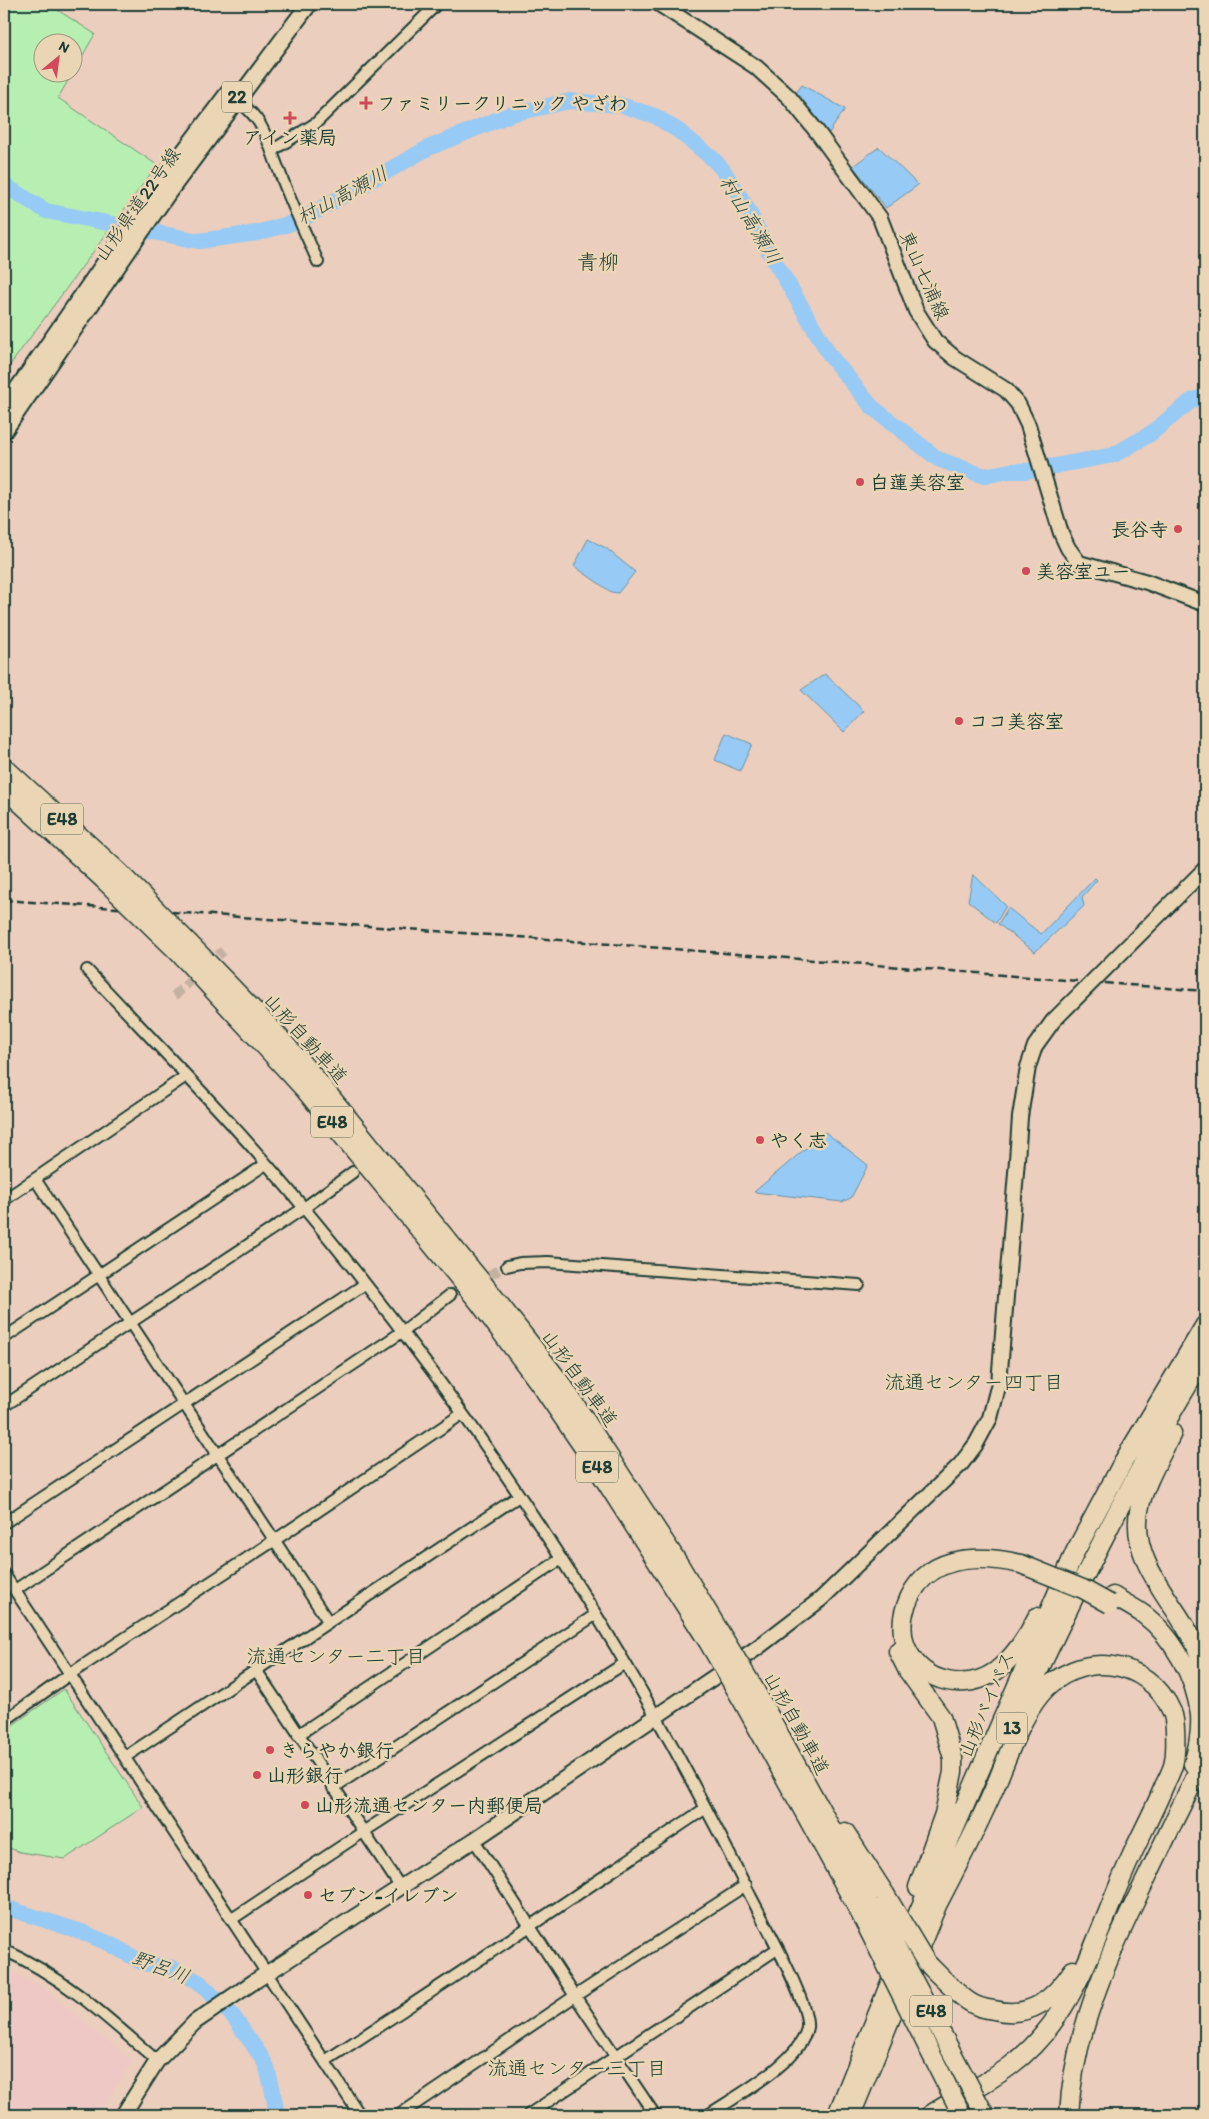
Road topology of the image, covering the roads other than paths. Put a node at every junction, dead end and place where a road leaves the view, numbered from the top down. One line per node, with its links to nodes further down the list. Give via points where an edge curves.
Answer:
1 (295, 4): 5 (main road, 山形県道22号線 / 22)
2 (309, 4): 5 (main road, 山形県道22号線 / 22)
3 (437, 4): 6 (street, via 316,123)
4 (658, 4): 11 (street, 東山七浦線, via 756,67 789,97 818,133 880,218 916,311 935,341 955,358 1006,390 1018,404 1028,425 1061,533 1079,563 1147,582)
5 (232, 96): 6 (street, via 254,114); 7 (main road, 山形県道22号線 / 22)
6 (273, 150): 8 (street, via 279,172)
7 (163, 190): 9 (main road, 山形県道22号線 / 22, via 103,265); 10 (main road, 山形県道22号線 / 22, via 106,285)
8 (318, 262)
9 (4, 408)
10 (4, 431)
11 (1205, 604)
12 (4, 767): 15 (highway, 山形自動車道 / E48)
13 (4, 788): 15 (highway, 山形自動車道 / E48)
14 (1205, 869): 53 (street, bridge, via 1053,1021 1035,1046 1024,1086 999,1383 990,1418 976,1444 961,1464 821,1599 714,1679)
15 (112, 877): 66 (highway, 山形自動車道 / E48, bridge, via 272,1029 490,1292 563,1386 679,1564 712,1635)
16 (87, 970): 17 (street)
17 (186, 1076): 18 (street); 20 (street)
18 (266, 1164): 22 (street); 24 (street)
19 (353, 1172): 22 (street)
20 (35, 1179): 21 (street); 24 (street)
21 (4, 1200)
22 (304, 1208): 25 (street); 28 (street)
23 (507, 1266): 26 (street, via 548,1262)
24 (99, 1276): 28 (street); 31 (street)
25 (365, 1284): 30 (street); 34 (street)
26 (859, 1285)
27 (450, 1295): 30 (street)
28 (130, 1321): 34 (street); 35 (street)
29 (1205, 1325): 38 (highway, 山形バイパス / 13)
30 (402, 1332): 36 (street); 37 (street)
31 (4, 1338)
32 (1205, 1357): 67 (highway, 山形バイパス / 13, via 1137,1472 1090,1563 1015,1722)
33 (1205, 1374): 52 (highway, via 1154,1470 1139,1510 1139,1543 1149,1569 1196,1646)
34 (184, 1404): 37 (street); 40 (street)
35 (4, 1406)
36 (462, 1414): 39 (street); 41 (street)
37 (218, 1456): 41 (street); 45 (street)
38 (1123, 1462): 43 (highway, via 1090,1507 1034,1623 1010,1659 994,1672 976,1680 958,1682 934,1678 913,1660 907,1649 903,1613 913,1589 922,1578 959,1560); 68 (highway, 山形バイパス / 13, via 1076,1552)
39 (519, 1496): 42 (street); 48 (street)
40 (4, 1523)
41 (275, 1540): 48 (street); 51 (street)
42 (561, 1559): 47 (street); 55 (street)
43 (1023, 1560): 46 (highway, bridge); 68 (highway, via 986,1549 948,1552 918,1566 897,1597 892,1614 897,1649 908,1671 941,1717 953,1758 944,1814 919,1882 916,1896)
44 (4, 1574): 45 (street)
45 (15, 1590): 51 (street)
46 (1112, 1600): 59 (highway, via 1151,1634 1173,1661 1189,1700 1190,1734 1186,1751); 60 (highway, via 1143,1615 1158,1628 1180,1656 1189,1675 1200,1715 1200,1734)
47 (595, 1615): 49 (street); 58 (street)
48 (328, 1621): 50 (street)
49 (625, 1663): 53 (street); 62 (street)
50 (256, 1670): 55 (street); 57 (street)
51 (70, 1674): 54 (street); 57 (street)
52 (1205, 1676)
53 (656, 1716): 61 (street); 63 (street)
54 (4, 1721)
55 (298, 1735): 58 (street)
56 (1205, 1751): 60 (highway)
57 (125, 1757): 69 (street)
58 (333, 1788): 62 (street)
59 (1158, 1800): 67 (highway, via 1174,1762 1173,1714 1162,1694 1147,1679 1122,1666 1100,1664 1074,1669 1060,1677 1037,1699); 71 (highway)
60 (1183, 1800): 74 (highway)
61 (706, 1808): 64 (street); 70 (street)
62 (362, 1832): 65 (street); 69 (street)
63 (474, 1840): 65 (street); 70 (street)
64 (746, 1885): 72 (street); 76 (street)
65 (401, 1888): 75 (street)
66 (873, 1905): 71 (highway, bridge, via 969,2002 1015,2013 1048,2000 1058,1992); 90 (highway, 山形自動車道 / E48, bridge); 91 (highway, 山形自動車道 / E48, bridge)
67 (935, 1909): 87 (highway, 山形バイパス / 13)
68 (918, 1913): 86 (highway, 山形バイパス / 13)
69 (232, 1920): 75 (street)
70 (529, 1926): 76 (street); 78 (street)
71 (1101, 1927): 88 (highway, via 1080,1976 1048,2030 1010,2067)
72 (777, 1949): 77 (street); 85 (street, via 805,2008 808,2024 804,2040 784,2064)
73 (4, 1950): 79 (street, via 51,1975 88,2001)
74 (1109, 1959): 89 (highway, via 1057,2031 1037,2052 998,2084); 92 (highway, via 1080,2039 1070,2090)
75 (268, 1973): 78 (street); 79 (street, via 195,2022)
76 (575, 1996): 77 (street); 82 (street)
77 (616, 2057): 83 (street); 84 (street)
78 (325, 2060): 81 (street)
79 (157, 2061): 80 (street)
80 (123, 2115)
81 (360, 2115)
82 (399, 2115)
83 (528, 2115)
84 (655, 2115)
85 (708, 2115)
86 (837, 2115)
87 (851, 2115)
88 (930, 2115)
89 (946, 2115)
90 (962, 2115)
91 (985, 2115)
92 (1069, 2115)

